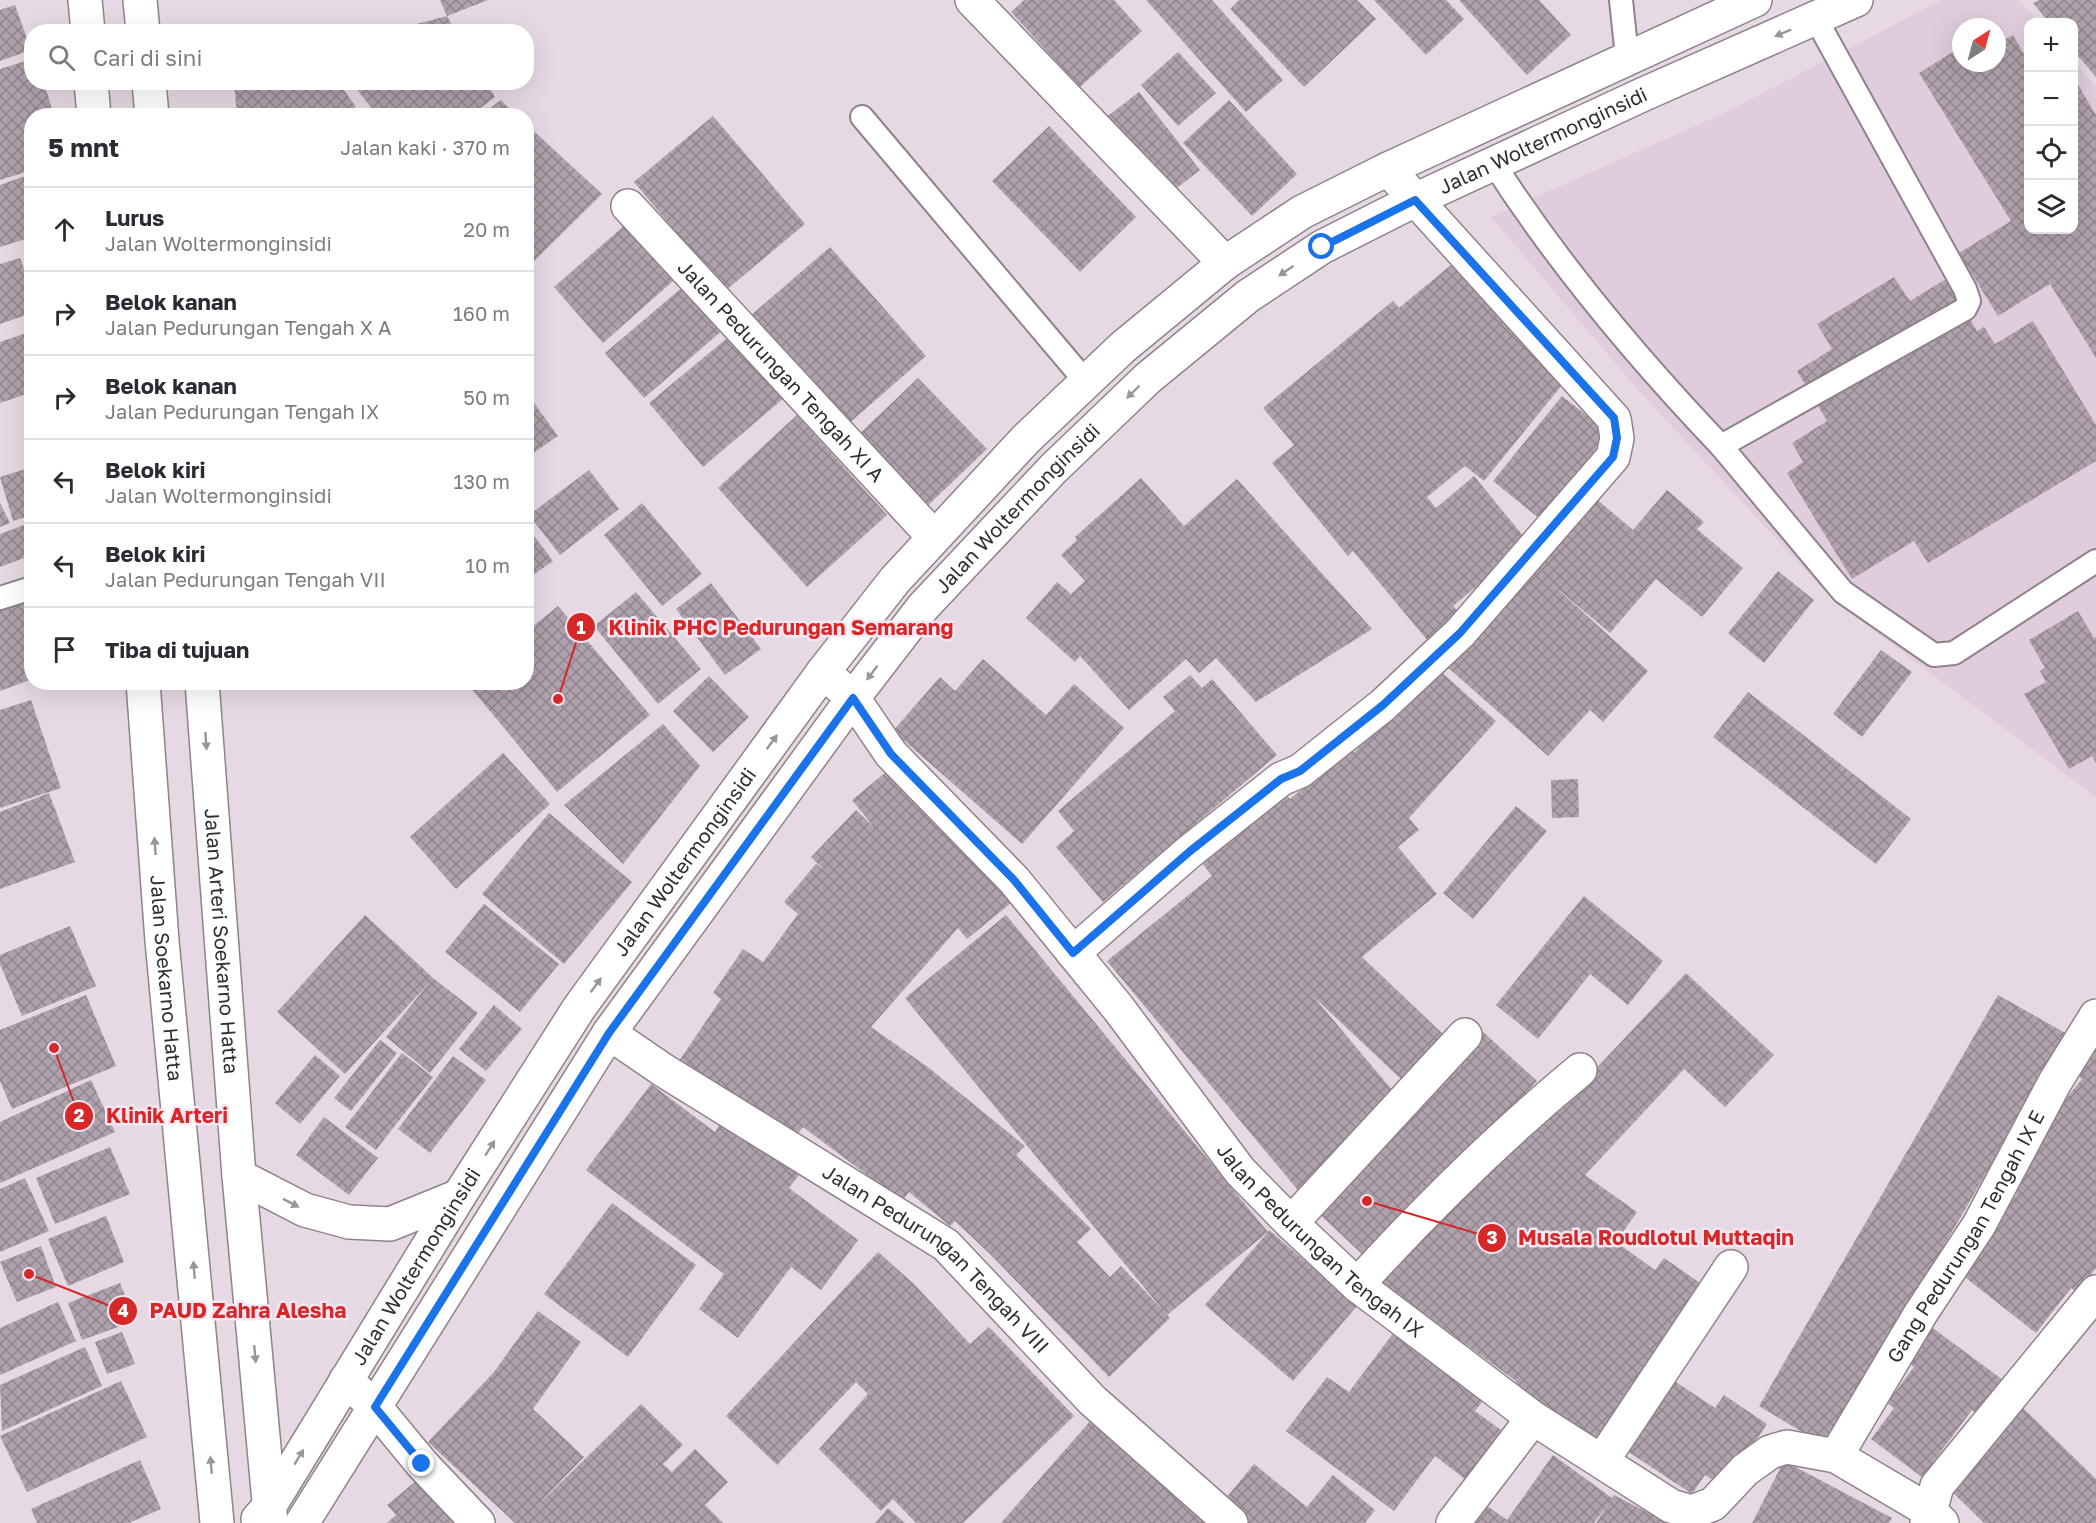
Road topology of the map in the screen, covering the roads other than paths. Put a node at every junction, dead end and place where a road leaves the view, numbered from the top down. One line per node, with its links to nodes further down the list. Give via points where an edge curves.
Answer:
1 (85, 0): 8 (main road)
2 (140, 0): 9 (main road)
3 (972, 0): 20 (main road)
4 (1621, 0): 10 (lane)
5 (1755, 0): 10 (main road, Jalan Woltermonginsidi)
6 (1856, 0): 7 (main road, Jalan Woltermonginsidi)
7 (1816, 19): 16 (main road, Jalan Woltermonginsidi, one-way to 16); 22 (lane, via 1969,301 1965,309)
8 (86, 24)
9 (142, 24)
10 (1628, 57): 17 (main road, Jalan Woltermonginsidi)
11 (92, 90): 13 (main road)
12 (150, 90): 14 (main road)
13 (94, 108)
14 (151, 108)
15 (862, 117): 21 (lane)
16 (1494, 164): 18 (main road, Jalan Woltermonginsidi); 22 (lane, via 1521,206 1653,374)
17 (1388, 169): 18 (main road); 20 (main road, Jalan Woltermonginsidi, via 1302,212)
18 (1415, 200): 30 (main road, Jalan Woltermonginsidi, one-way to 30, via 1322,247 1248,296 1148,378 960,565); 31 (main road, via 1614,418 1617,438 1613,457 1460,633 1383,705 1198,845)
19 (628, 206): 23 (main road, Jalan Pedurungan Tengah XI A)
20 (1225, 263): 21 (main road, Jalan Woltermonginsidi)
21 (1086, 381): 23 (main road, Jalan Woltermonginsidi)
22 (1721, 446): 24 (lane, via 1843,592 1934,655 1954,653)
23 (933, 536): 27 (main road, Jalan Woltermonginsidi)
24 (2096, 561)
25 (24, 590): 26 (lane)
26 (0, 598)
27 (823, 672): 30 (main road, Jalan Pedurungan Tengah IX); 37 (main road, Jalan Woltermonginsidi, one-way to 27, via 579,1008)
28 (144, 690): 49 (main road, Jalan Soekarno Hatta, one-way to 28, via 162,941)
29 (203, 690): 36 (main road, Jalan Arteri Soekarno Hatta, one-way to 36)
30 (853, 698): 31 (main road, Jalan Pedurungan Tengah IX, via 891,754 1014,880); 33 (main road, Jalan Woltermonginsidi)
31 (1073, 953): 38 (main road, Jalan Pedurungan Tengah IX, via 1240,1171)
32 (2096, 1016): 45 (main road, Gang Pedurungan Tengah IX E, via 2055,1082 1979,1225)
33 (609, 1033): 43 (main road, Jalan Woltermonginsidi); 52 (main road, Jalan Pedurungan Tengah VIII, via 946,1245 1092,1400)
34 (1465, 1035): 38 (main road)
35 (1580, 1070): 40 (main road, via 1514,1124 1425,1209)
36 (239, 1176): 37 (main road, one-way to 37, via 305,1210 349,1222 390,1224); 47 (main road, Jalan Arteri Soekarno Hatta, one-way to 47)
37 (459, 1196): 42 (main road, Jalan Woltermonginsidi)
38 (1290, 1223): 40 (main road, Jalan Pedurungan Tengah IX)
39 (1731, 1267): 46 (main road)
40 (1357, 1285): 44 (main road, Jalan Pedurungan Tengah IX)
41 (2096, 1292): 48 (main road, via 1937,1486)
42 (346, 1380): 43 (main road); 47 (main road, Jalan Woltermonginsidi, one-way to 42)
43 (375, 1407): 50 (main road, Jalan Woltermonginsidi); 51 (main road)
44 (1533, 1418): 46 (main road, Jalan Pedurungan Tengah IX); 53 (main road)
45 (1836, 1456): 46 (main road, Jalan Pedurungan Tengah IX, via 1787,1447 1770,1452 1745,1470 1713,1504 1692,1512 1671,1506); 48 (main road, Jalan Pedurungan Tengah IX)
46 (1602, 1461)
47 (265, 1518)
48 (1933, 1519)
49 (216, 1523)
50 (302, 1523)
51 (478, 1523)
52 (1231, 1523)
53 (1453, 1523)

